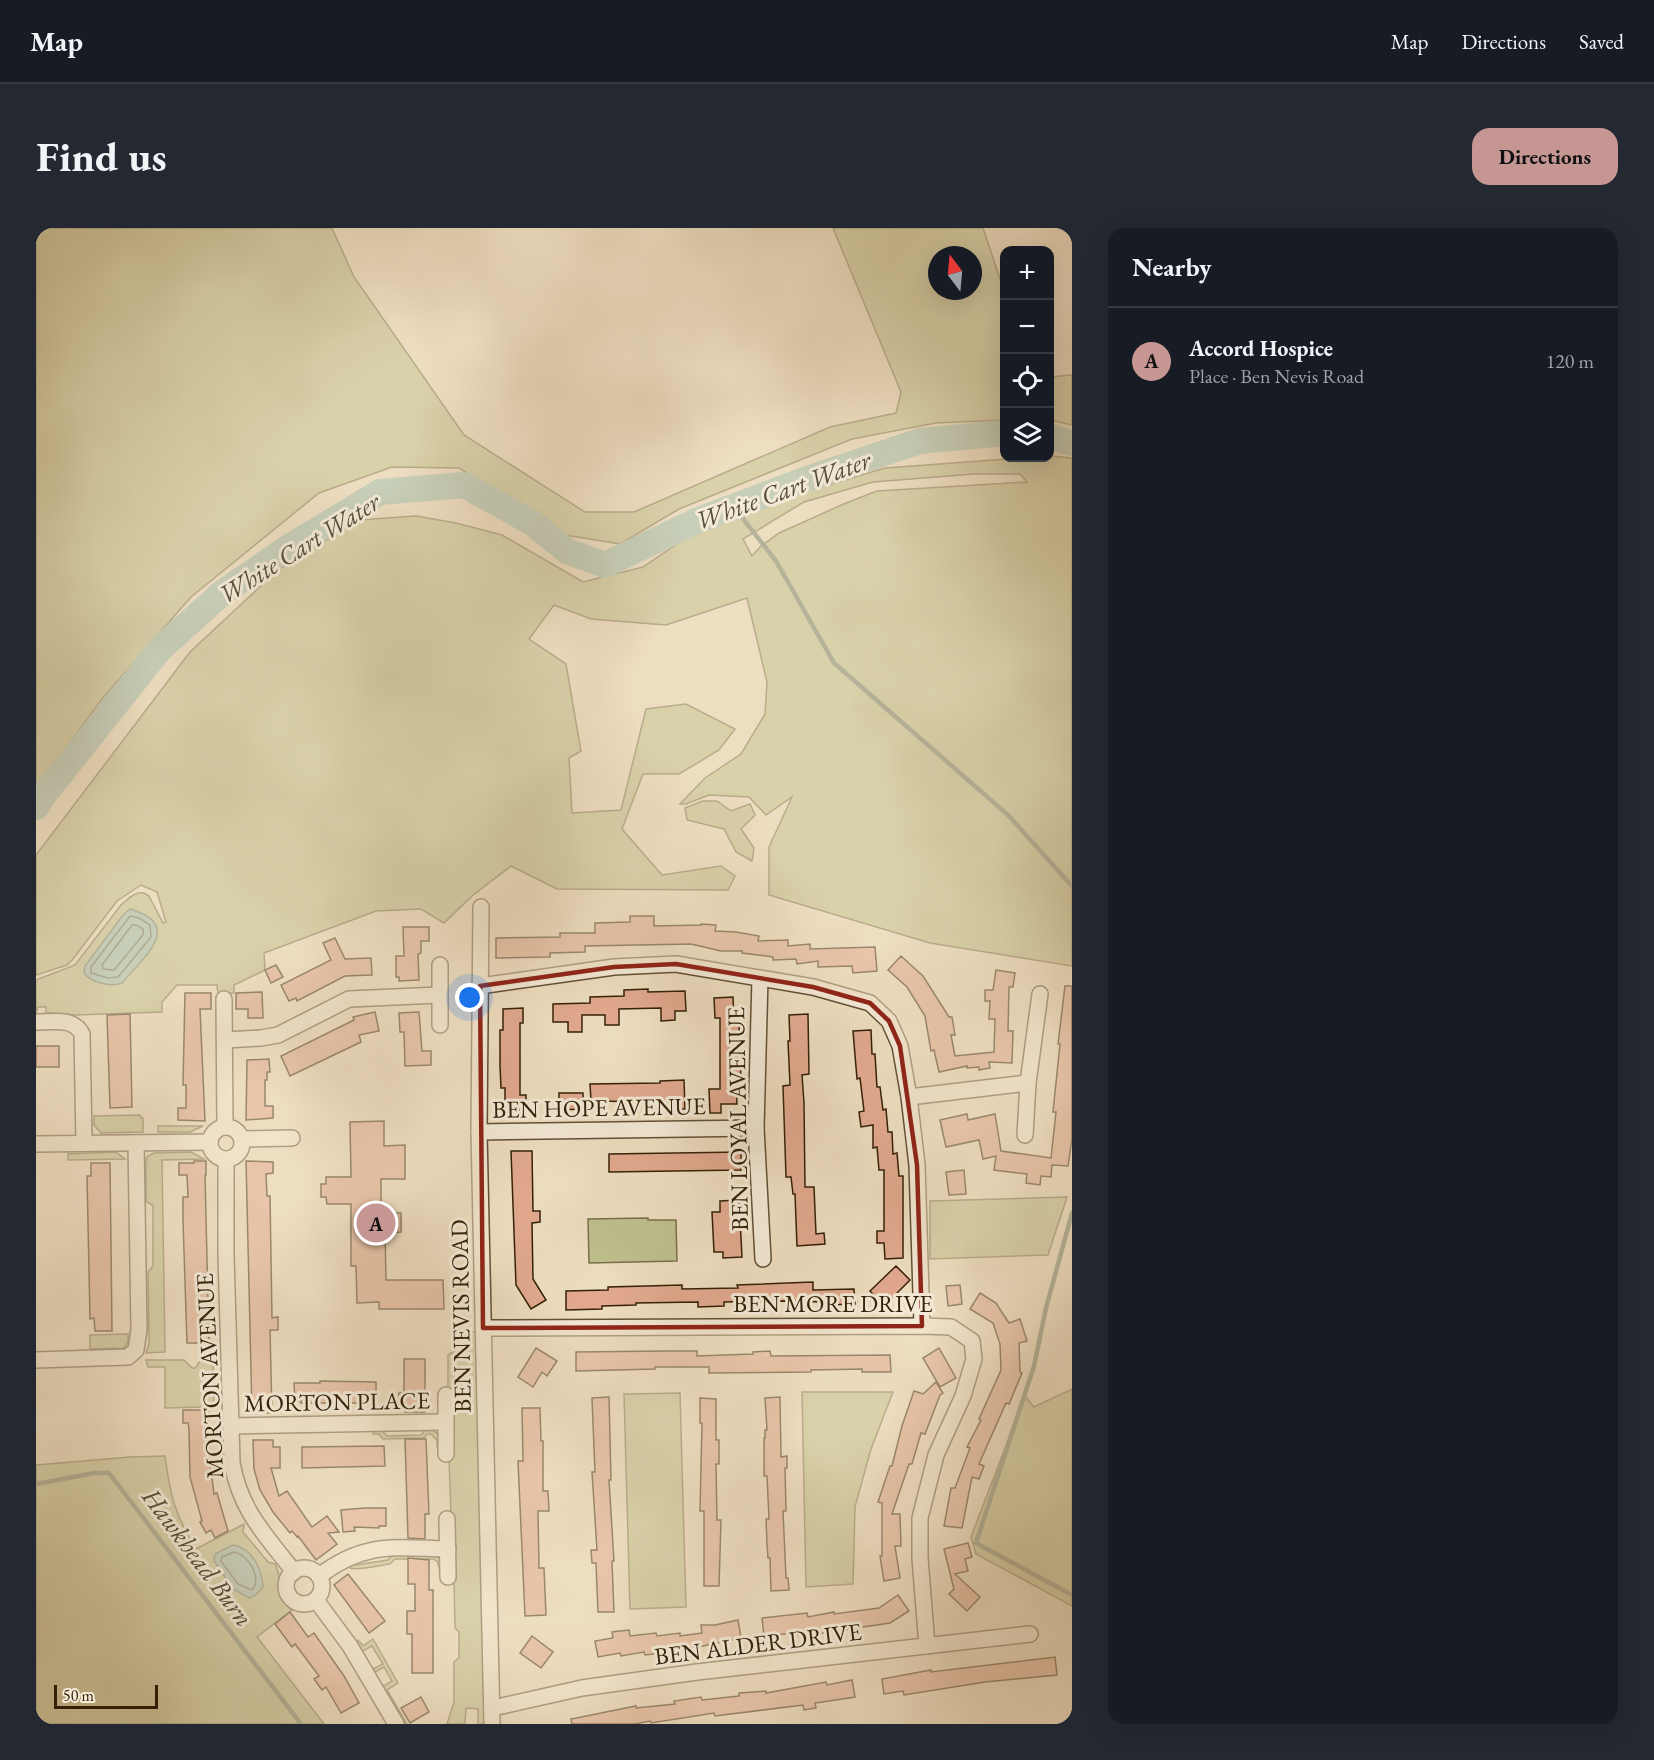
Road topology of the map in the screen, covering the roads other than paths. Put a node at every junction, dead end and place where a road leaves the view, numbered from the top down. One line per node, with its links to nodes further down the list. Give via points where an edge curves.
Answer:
1 (481, 907): 4 (street, BEN NEVIS ROAD)
2 (440, 965): 6 (street)
3 (760, 978): 4 (street, via 676,964 614,967); 12 (street, via 870,1003 889,1020 900,1046); 14 (street, BEN LOYAL AVENUE)
4 (480, 986): 15 (street, BEN NEVIS ROAD)
5 (1040, 994): 11 (street)
6 (439, 995): 9 (street); 10 (street, via 349,999 278,1035)
7 (224, 999): 10 (street)
8 (36, 1022): 20 (street, via 72,1023 82,1034)
9 (440, 1025)
10 (225, 1040): 13 (street)
11 (1028, 1083): 12 (street); 16 (street)
12 (909, 1097): 25 (street, via 917,1165)
13 (225, 1127): 18 (street, via 234,1129); 19 (street, via 216,1130)
14 (756, 1128): 15 (street, BEN HOPE AVENUE); 24 (street, BEN LOYAL AVENUE)
15 (479, 1132): 26 (street, BEN NEVIS ROAD)
16 (1025, 1135)
17 (292, 1138): 18 (street)
18 (242, 1139): 23 (street, via 241,1151)
19 (210, 1142): 21 (street); 23 (street, via 212,1152)
20 (84, 1143): 21 (street); 22 (street)
21 (136, 1143): 27 (street, via 136,1350 128,1357)
22 (36, 1144)
23 (226, 1160): 30 (street, MORTON AVENUE)
24 (763, 1259)
25 (922, 1326): 26 (street, BEN MORE DRIVE); 39 (street, BEN MORE DRIVE, via 951,1327 972,1341 974,1359 963,1396 936,1455 920,1518)
26 (483, 1328): 40 (street, BEN NEVIS ROAD)
27 (36, 1360)
28 (446, 1395): 29 (street, MORTON PLACE)
29 (445, 1422): 30 (street, MORTON PLACE); 31 (street, MORTON PLACE)
30 (231, 1426): 34 (street, MORTON AVENUE, via 236,1485 248,1513)
31 (446, 1454)
32 (447, 1519): 33 (street)
33 (448, 1549): 35 (street, via 381,1548 338,1561); 36 (street)
34 (294, 1572): 35 (street, via 307,1569); 37 (street, via 287,1583 290,1597 302,1604)
35 (319, 1576): 37 (street, via 322,1588)
36 (448, 1577)
37 (316, 1600): 41 (street, via 350,1646)
38 (1029, 1634): 39 (street, BEN ALDER DRIVE)
39 (927, 1646): 40 (street, BEN ALDER DRIVE, via 605,1685)
40 (493, 1708): 42 (street, BEN NEVIS ROAD)
41 (396, 1724)
42 (492, 1724)

